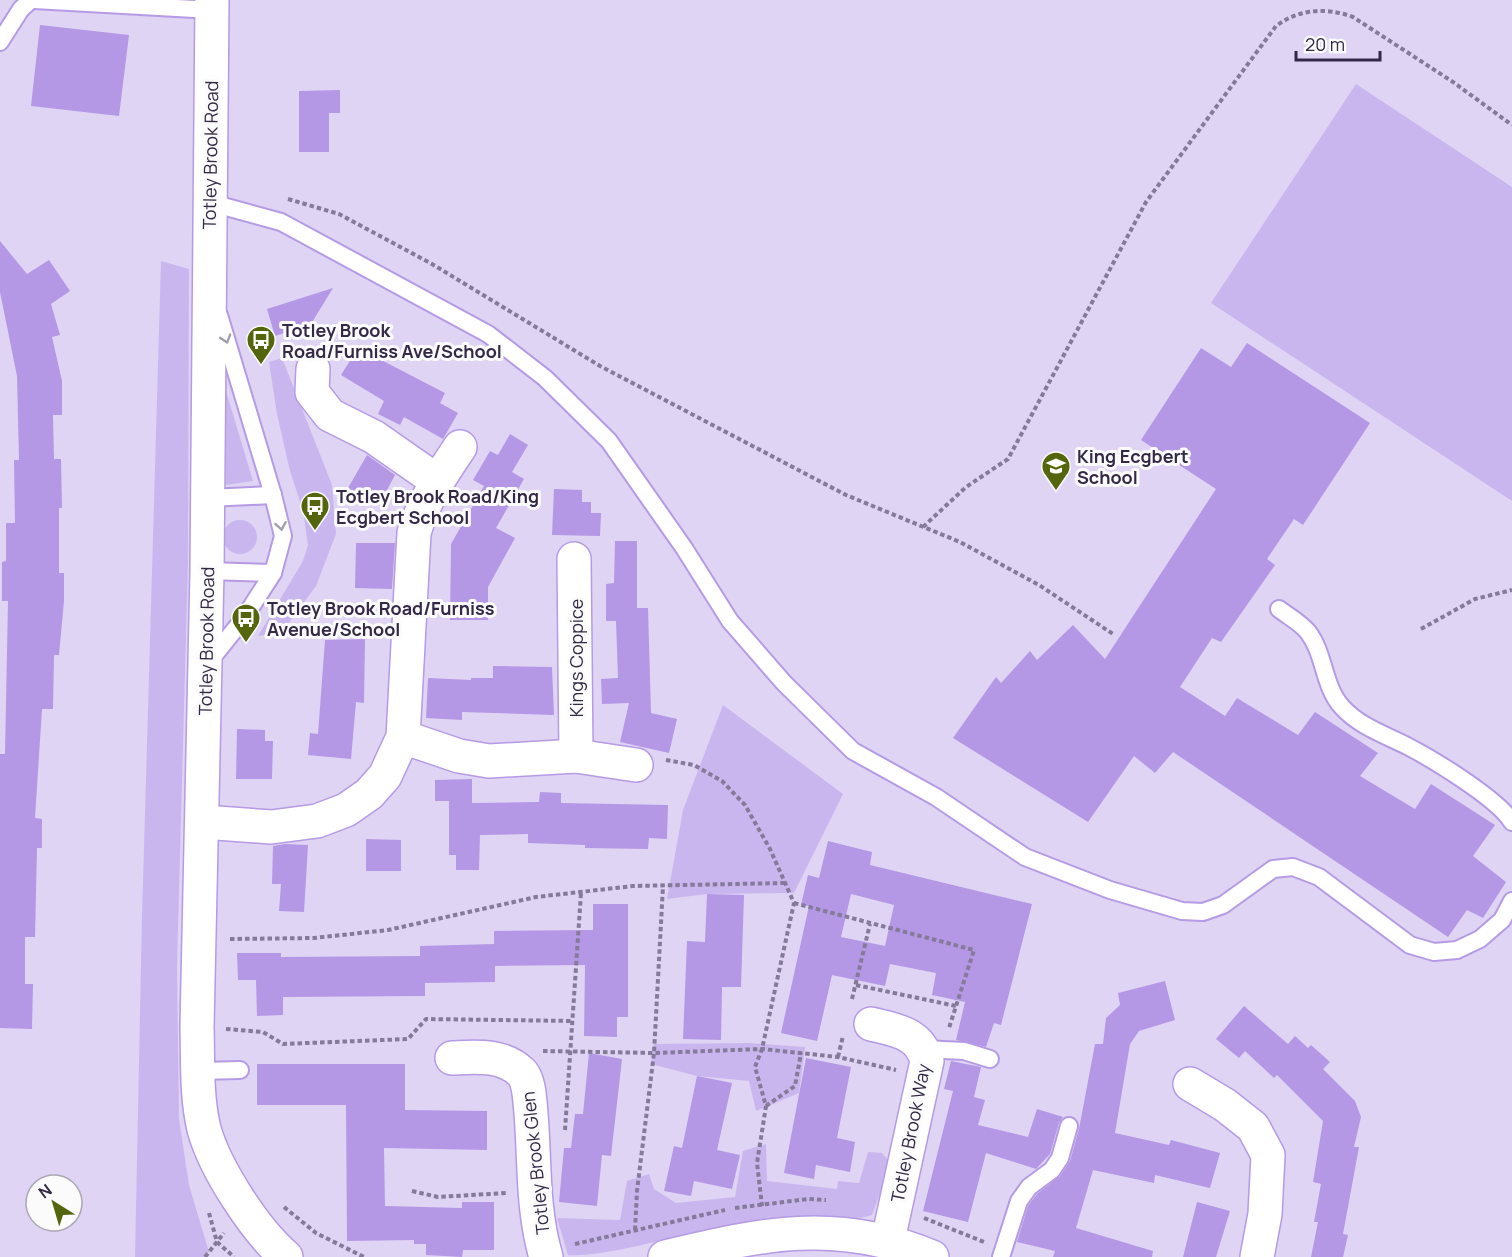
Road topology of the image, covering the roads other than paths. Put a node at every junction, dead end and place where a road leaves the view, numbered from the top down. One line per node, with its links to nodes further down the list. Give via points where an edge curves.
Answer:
1 (32, 0): 2 (lane); 3 (lane, via 21,9)
2 (212, 5): 4 (street, Totley Brook Road)
3 (0, 42)
4 (208, 202): 5 (street, Totley Brook Road); 21 (lane, via 281,222 488,334 545,378 609,441 730,621 791,691 853,751 936,797 1025,857 1110,890 1182,911 1203,912 1223,905 1273,869 1293,867 1319,877 1410,945 1434,952 1456,950 1480,939 1502,920)
5 (209, 283): 9 (lane, one-way to 9); 10 (street, Totley Brook Road)
6 (313, 369): 8 (street, via 312,392 330,415 374,437)
7 (460, 447): 8 (street)
8 (437, 481): 16 (street, via 414,534)
9 (273, 495): 10 (lane); 13 (lane, one-way to 13, via 283,536)
10 (208, 498): 12 (street, Totley Brook Road)
11 (574, 560): 17 (street, Kings Coppice)
12 (207, 571): 13 (lane); 15 (street, Totley Brook Road)
13 (273, 573): 15 (lane)
14 (1279, 609): 20 (lane, via 1307,631 1341,706 1364,725 1412,748 1487,797)
15 (206, 666): 19 (street, Totley Brook Road)
16 (403, 737): 17 (street, via 459,756 489,761); 19 (street, via 385,776 369,794 345,810 317,821 271,827)
17 (576, 756): 18 (street)
18 (636, 765)
19 (202, 822): 27 (street, Totley Brook Road)
20 (1512, 822)
21 (1512, 901)
22 (856, 1018): 24 (street, Totley Brook Way, via 899,1030 917,1040)
23 (452, 1058): 33 (street, Totley Brook Glen, via 490,1057 509,1062 524,1073 529,1091 533,1175)
24 (930, 1058): 25 (lane); 30 (street, Totley Brook Way)
25 (990, 1059)
26 (240, 1070): 27 (lane)
27 (199, 1071): 32 (street, Totley Brook Road, via 204,1130 243,1209)
28 (1190, 1084): 36 (street, via 1253,1126 1268,1155 1265,1214)
29 (1069, 1126): 35 (lane, via 1060,1158 1052,1170 1029,1187 1019,1201)
30 (888, 1240): 31 (street, via 813,1231 766,1235); 34 (street)
31 (684, 1255)
32 (286, 1257)
33 (546, 1257)
34 (932, 1257)
35 (1001, 1257)
36 (1257, 1257)

